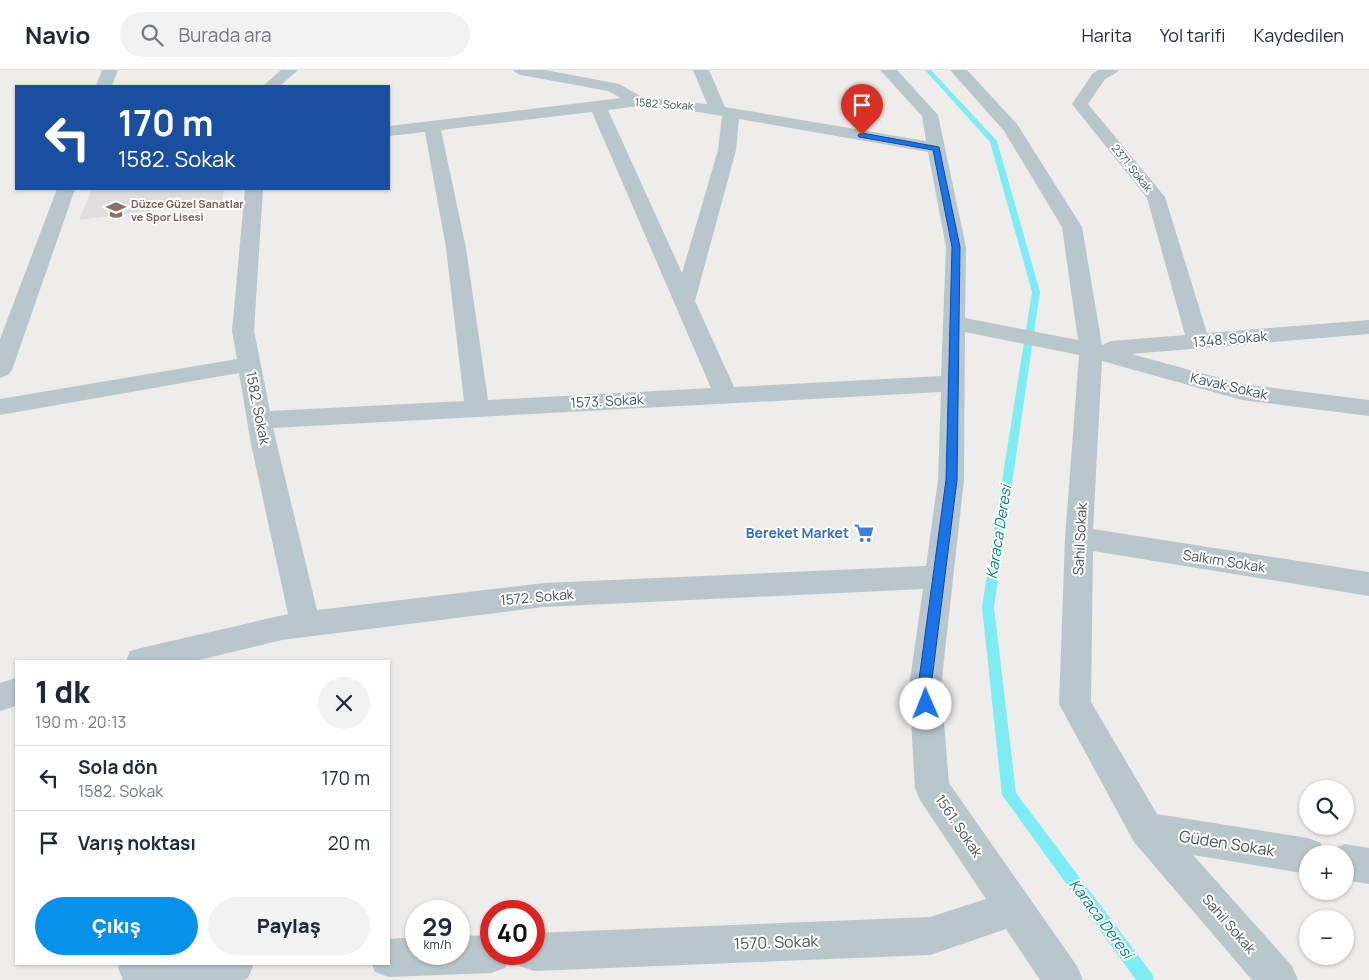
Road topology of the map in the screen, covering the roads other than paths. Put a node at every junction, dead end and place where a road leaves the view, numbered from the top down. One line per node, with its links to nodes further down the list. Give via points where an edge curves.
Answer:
1 (110, 70): 8 (street)
2 (290, 70): 9 (street)
3 (522, 70): 10 (street, via 613,87)
4 (701, 70): 12 (street)
5 (888, 70): 15 (street, 1561. Sokak, via 930,115)
6 (958, 70): 22 (street, Sahil Sokak, via 1011,128 1072,227)
7 (1111, 70): 21 (street, 2371. Sokak, via 1099,76 1080,104 1156,197)
8 (104, 85)
9 (272, 85)
10 (641, 102): 11 (street, 1582. Sokak); 12 (street, 1582. Sokak)
11 (598, 106): 13 (street, 1582. Sokak); 18 (street)
12 (724, 111): 15 (street, 1582. Sokak); 18 (street, via 726,150)
13 (432, 126): 14 (street, 1582. Sokak); 28 (street, via 456,248)
14 (390, 131)
15 (937, 148): 19 (street, 1561. Sokak, via 956,247)
16 (66, 190): 24 (street)
17 (254, 190): 23 (street, 1582. Sokak, via 243,332)
18 (685, 300): 26 (street)
19 (954, 324): 22 (street); 25 (street, 1561. Sokak)
20 (1369, 327): 21 (street, 1348. Sokak)
21 (1198, 342): 22 (street, 1348. Sokak)
22 (1091, 350): 29 (street, Kavak Sokak, via 1242,392); 31 (street, Sahil Sokak)
23 (249, 364): 27 (street); 30 (street, 1582. Sokak)
24 (0, 370)
25 (954, 383): 26 (street, 1573. Sokak); 32 (street, 1561. Sokak, via 951,480)
26 (726, 395): 28 (street, 1573. Sokak)
27 (0, 407)
28 (477, 408): 30 (street, 1573. Sokak)
29 (1369, 408)
30 (260, 420): 34 (street, 1582. Sokak)
31 (1079, 538): 33 (street, Salkım Sokak); 38 (street, Sahil Sokak, via 1074,704)
32 (939, 577): 34 (street, 1572. Sokak, via 544,595); 42 (street, 1561. Sokak, via 925,687 932,788)
33 (1369, 584)
34 (305, 624): 35 (street, 1572. Sokak)
35 (145, 660)
36 (15, 692): 37 (street)
37 (0, 696)
38 (1147, 830): 39 (street, Güden Sokak); 49 (street, Sahil Sokak)
39 (1299, 855)
40 (1354, 864): 41 (street)
41 (1369, 866)
42 (1014, 908): 43 (street, 1570. Sokak, via 930,936); 48 (street, 1561. Sokak)
43 (545, 952)
44 (480, 954): 45 (street)
45 (390, 958)
46 (210, 965): 47 (street)
47 (138, 968)
48 (1063, 980)
49 (1278, 980)

